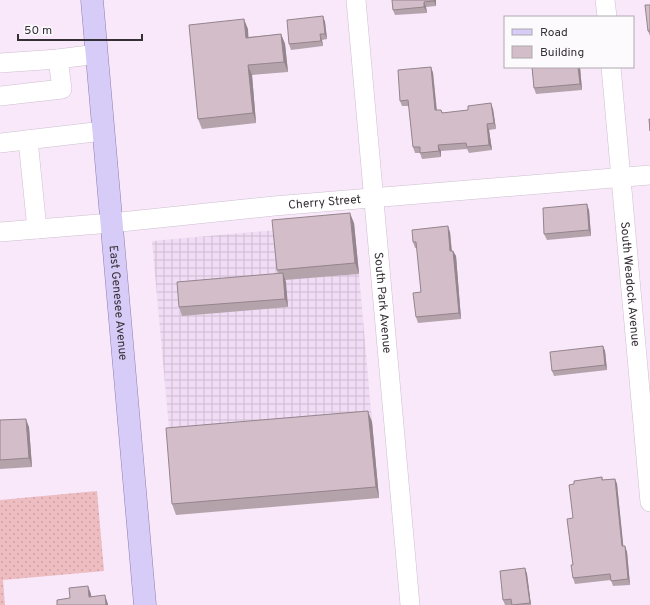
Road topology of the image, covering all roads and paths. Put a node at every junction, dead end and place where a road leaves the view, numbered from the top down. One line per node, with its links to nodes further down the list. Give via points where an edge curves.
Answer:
1 (92, 0): 5 (main road, East Genesee Avenue)
2 (356, 0): 15 (street, South Park Avenue)
3 (605, 0): 4 (street)
4 (607, 16)
5 (97, 54): 6 (street); 10 (main road, East Genesee Avenue)
6 (58, 59): 7 (street); 9 (street, via 62,89)
7 (0, 63)
8 (611, 68): 14 (street, South Weadock Avenue)
9 (0, 96)
10 (103, 131): 11 (street); 16 (main road, East Genesee Avenue)
11 (28, 140): 12 (street); 17 (street)
12 (0, 143)
13 (650, 175): 14 (street, Cherry Street)
14 (621, 178): 15 (street, Cherry Street); 19 (street, South Weadock Avenue)
15 (373, 198): 16 (street, Cherry Street); 21 (street, South Park Avenue)
16 (112, 223): 17 (street, Cherry Street); 20 (main road, East Genesee Avenue)
17 (37, 229): 18 (street, Cherry Street)
18 (0, 232)
19 (650, 502)
20 (145, 605)
21 (410, 605)

